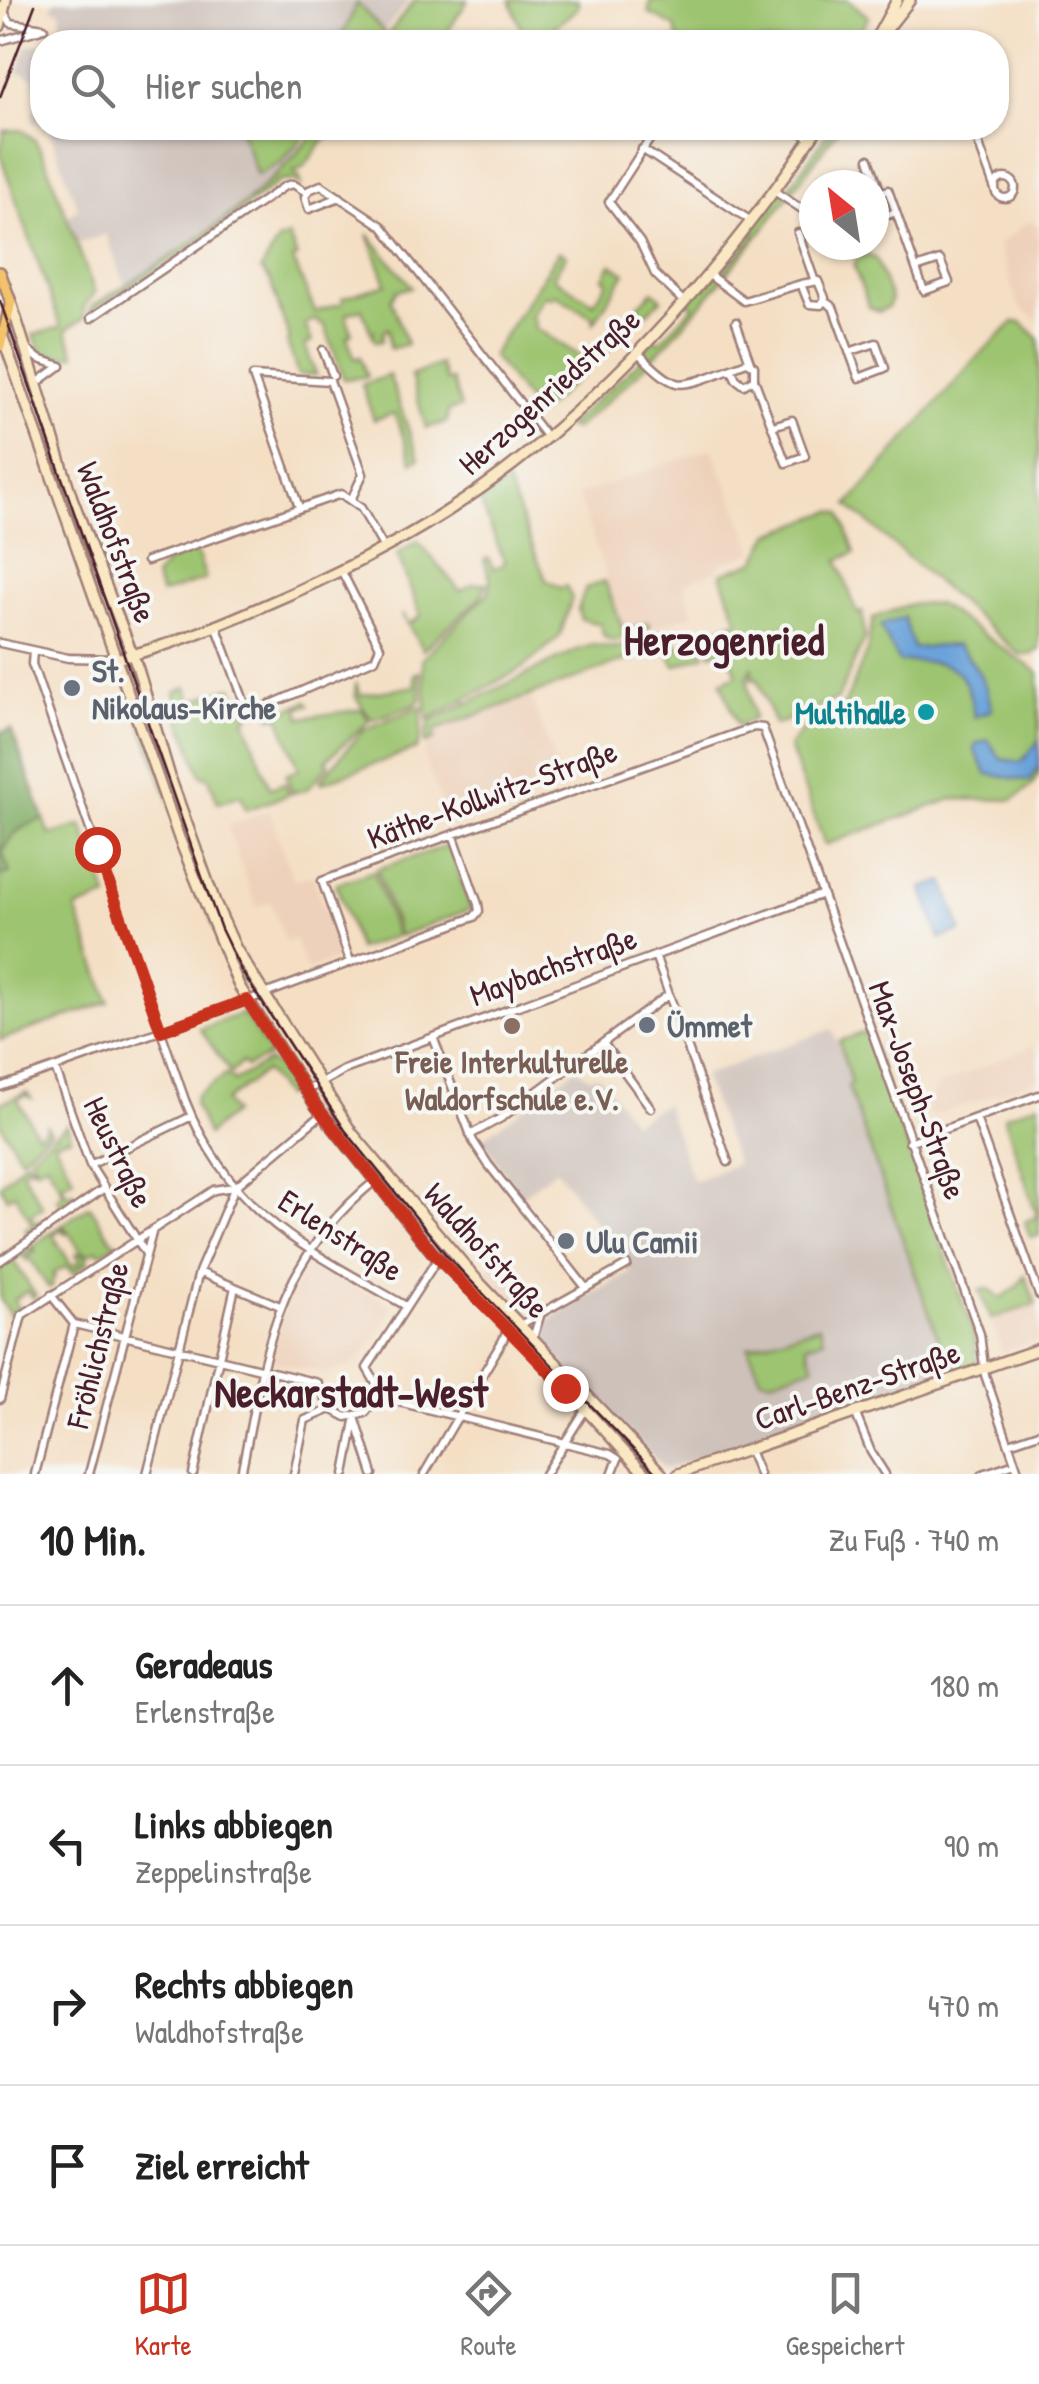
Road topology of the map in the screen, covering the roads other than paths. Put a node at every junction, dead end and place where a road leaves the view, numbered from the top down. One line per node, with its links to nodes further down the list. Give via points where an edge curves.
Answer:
1 (897, 0): 6 (street)
2 (910, 0): 7 (street)
3 (5, 5): 4 (street); 5 (street, via 11,22 44,28)
4 (0, 26)
5 (37, 30)
6 (881, 30)
7 (885, 30)
8 (30, 32): 9 (street)
9 (0, 41)
10 (648, 140): 13 (street, Herzogenriedstraße)
11 (809, 140): 16 (street, Herzogenriedstraße)
12 (977, 140): 18 (street)
13 (642, 149): 24 (street); 33 (street, Herzogenriedstraße, via 609,202 655,274)
14 (869, 158): 15 (street)
15 (872, 170)
16 (774, 191): 21 (street); 24 (street, Herzogenriedstraße)
17 (306, 192): 20 (street, via 321,185); 20 (street, via 308,208); 34 (street, via 285,186)
18 (996, 192)
19 (889, 193): 22 (street)
20 (340, 197): 51 (street, via 382,226)
21 (799, 207)
22 (896, 212): 23 (street); 26 (street)
23 (889, 214)
24 (751, 221): 28 (street, Herzogenriedstraße)
25 (798, 233): 29 (street)
26 (916, 268): 26 (street, via 924,291 948,282 940,260)
27 (0, 272): 32 (main road, Waldhofstraße)
28 (708, 274): 30 (street, via 744,301); 33 (street, Herzogenriedstraße)
29 (814, 279): 30 (street); 31 (street)
30 (801, 284): 31 (street, via 811,306)
31 (824, 301): 40 (street, via 834,308)
32 (11, 302): 36 (main road); 37 (street, Waldhofstraße)
33 (684, 302): 39 (street, Herzogenriedstraße)
34 (91, 318)
35 (736, 322): 41 (street)
36 (1, 338): 45 (street, Waldhofstraße)
37 (27, 349): 47 (street, Waldhofstraße); 47 (street, via 61,366)
38 (323, 350): 44 (street)
39 (636, 352): 42 (street, via 682,384); 51 (street, Herzogenriedstraße)
40 (850, 352): 40 (street, via 859,378 885,368 876,343)
41 (750, 362): 42 (street); 46 (street)
42 (732, 368): 46 (street, via 744,385)
43 (3, 374): 45 (street)
44 (332, 378): 52 (street, via 363,474); 53 (street, via 254,376)
45 (18, 379): 48 (street, Waldhofstraße)
46 (754, 379): 50 (street)
47 (37, 384): 49 (street, Waldhofstraße)
48 (32, 420): 49 (street, via 40,430); 61 (street, Waldhofstraße)
49 (48, 426): 60 (street, Waldhofstraße)
50 (774, 426): 50 (street, via 792,420 806,456 786,463)
51 (546, 436): 54 (street, Herzogenriedstraße)
52 (351, 500): 53 (street, via 340,494); 54 (street)
53 (299, 507): 55 (street)
54 (385, 549): 56 (street, Herzogenriedstraße)
55 (147, 561)
56 (342, 572): 57 (street, Herzogenriedstraße); 57 (street, via 379,654 260,709 245,704)
57 (216, 626): 60 (street, Herzogenriedstraße)
58 (0, 643): 59 (street)
59 (33, 650): 61 (street); 70 (street, Erlenstraße, via 32,664)
60 (132, 655): 61 (street, Herzogenriedstraße); 67 (street, Waldhofstraße, via 215,902)
61 (116, 659): 69 (street, Waldhofstraße, via 214,930)
62 (759, 726): 63 (street, Käthe-Kollwitz-Straße); 64 (street, Max-Joseph-Straße)
63 (453, 834): 66 (street, via 478,911 474,917); 66 (street, Käthe-Kollwitz-Straße, via 322,881)
64 (820, 894): 65 (street, Maybachstraße); 83 (street, Max-Joseph-Straße)
65 (655, 955): 68 (street); 71 (street, Maybachstraße)
66 (350, 961): 67 (street)
67 (264, 993): 69 (street); 74 (street, Waldhofstraße)
68 (668, 996): 72 (street); 84 (street)
69 (247, 1000): 70 (street); 76 (street, Waldhofstraße)
70 (161, 1031): 73 (street); 80 (street, Erlenstraße)
71 (432, 1037): 74 (street, Maybachstraße); 82 (street)
72 (602, 1044): 78 (street); 82 (street)
73 (54, 1068): 75 (street); 85 (street, Heustraße)
74 (321, 1082): 76 (street, Maybachstraße); 93 (street, Waldhofstraße, via 352,1133)
75 (0, 1091)
76 (306, 1091): 79 (street, Waldhofstraße)
77 (1039, 1095): 81 (street)
78 (651, 1108)
79 (322, 1114): 86 (street, Waldhofstraße); 87 (street)
80 (192, 1116): 85 (street); 87 (street, Erlenstraße)
81 (976, 1118): 83 (street); 101 (street)
82 (470, 1136): 99 (street)
83 (909, 1142): 113 (street, Max-Joseph-Straße, via 980,1334)
84 (728, 1162)
85 (90, 1164): 88 (street, Heustraße)
86 (376, 1180): 91 (street); 95 (street, Waldhofstraße)
87 (234, 1187): 89 (street, via 214,1190); 91 (street, Erlenstraße); 97 (street)
88 (103, 1189): 90 (street, Heustraße); 94 (street)
89 (153, 1229): 90 (street); 92 (street, Fröhlichstraße)
90 (136, 1240): 92 (street, Heustraße); 100 (street)
91 (308, 1250): 102 (street); 103 (street, Erlenstraße)
92 (146, 1254): 108 (street, Fröhlichstraße)
93 (459, 1260): 95 (street, via 446,1256); 106 (street, Waldhofstraße)
94 (0, 1261)
95 (442, 1262): 103 (street, via 426,1273); 107 (street, Waldhofstraße)
96 (627, 1264): 99 (street)
97 (199, 1272): 98 (street); 111 (street)
98 (235, 1287): 102 (street); 112 (street)
99 (586, 1288): 104 (street)
100 (51, 1295): 105 (street); 115 (street, via 22,1315)
101 (1039, 1295)
102 (280, 1306): 114 (street)
103 (406, 1306): 117 (street, via 367,1368)
104 (540, 1316): 106 (street); 109 (street)
105 (74, 1324): 108 (street); 129 (street)
106 (520, 1325): 109 (street, Waldhofstraße)
107 (506, 1331): 119 (street, Waldhofstraße); 121 (street)
108 (125, 1337): 111 (street); 130 (street, Fröhlichstraße)
109 (533, 1338): 116 (street, Waldhofstraße)
110 (1039, 1348): 113 (street, Carl-Benz-Straße)
111 (179, 1350): 112 (street); 131 (street)
112 (218, 1360): 114 (street); 132 (street)
113 (984, 1368): 120 (street, Carl-Benz-Straße); 125 (street, Max-Joseph-Straße)
114 (262, 1370): 118 (street, via 318,1383); 133 (street)
115 (1, 1394)
116 (588, 1396): 119 (street); 141 (street, Waldhofstraße)
117 (378, 1397): 121 (street); 122 (street)
118 (331, 1409): 122 (street); 134 (street, via 305,1420)
119 (585, 1411): 124 (street); 140 (street, Waldhofstraße)
120 (855, 1412): 126 (street, Carl-Benz-Straße); 144 (street)
121 (458, 1416): 124 (street); 137 (street)
122 (355, 1417): 135 (street); 136 (street)
123 (1039, 1433): 125 (street)
124 (564, 1442): 138 (street); 139 (street, via 618,1459)
125 (1009, 1443): 127 (street, Max-Joseph-Straße)
126 (748, 1448): 128 (street, Carl-Benz-Straße); 143 (street)
127 (1016, 1462): 145 (street); 146 (street, Max-Joseph-Straße)
128 (689, 1472): 142 (street, Carl-Benz-Straße)
129 (35, 1474)
130 (90, 1474)
131 (147, 1474)
132 (193, 1474)
133 (241, 1474)
134 (294, 1474)
135 (345, 1474)
136 (373, 1474)
137 (424, 1474)
138 (546, 1474)
139 (612, 1474)
140 (644, 1474)
141 (662, 1474)
142 (678, 1474)
143 (759, 1474)
144 (885, 1474)
145 (983, 1474)
146 (1019, 1474)

